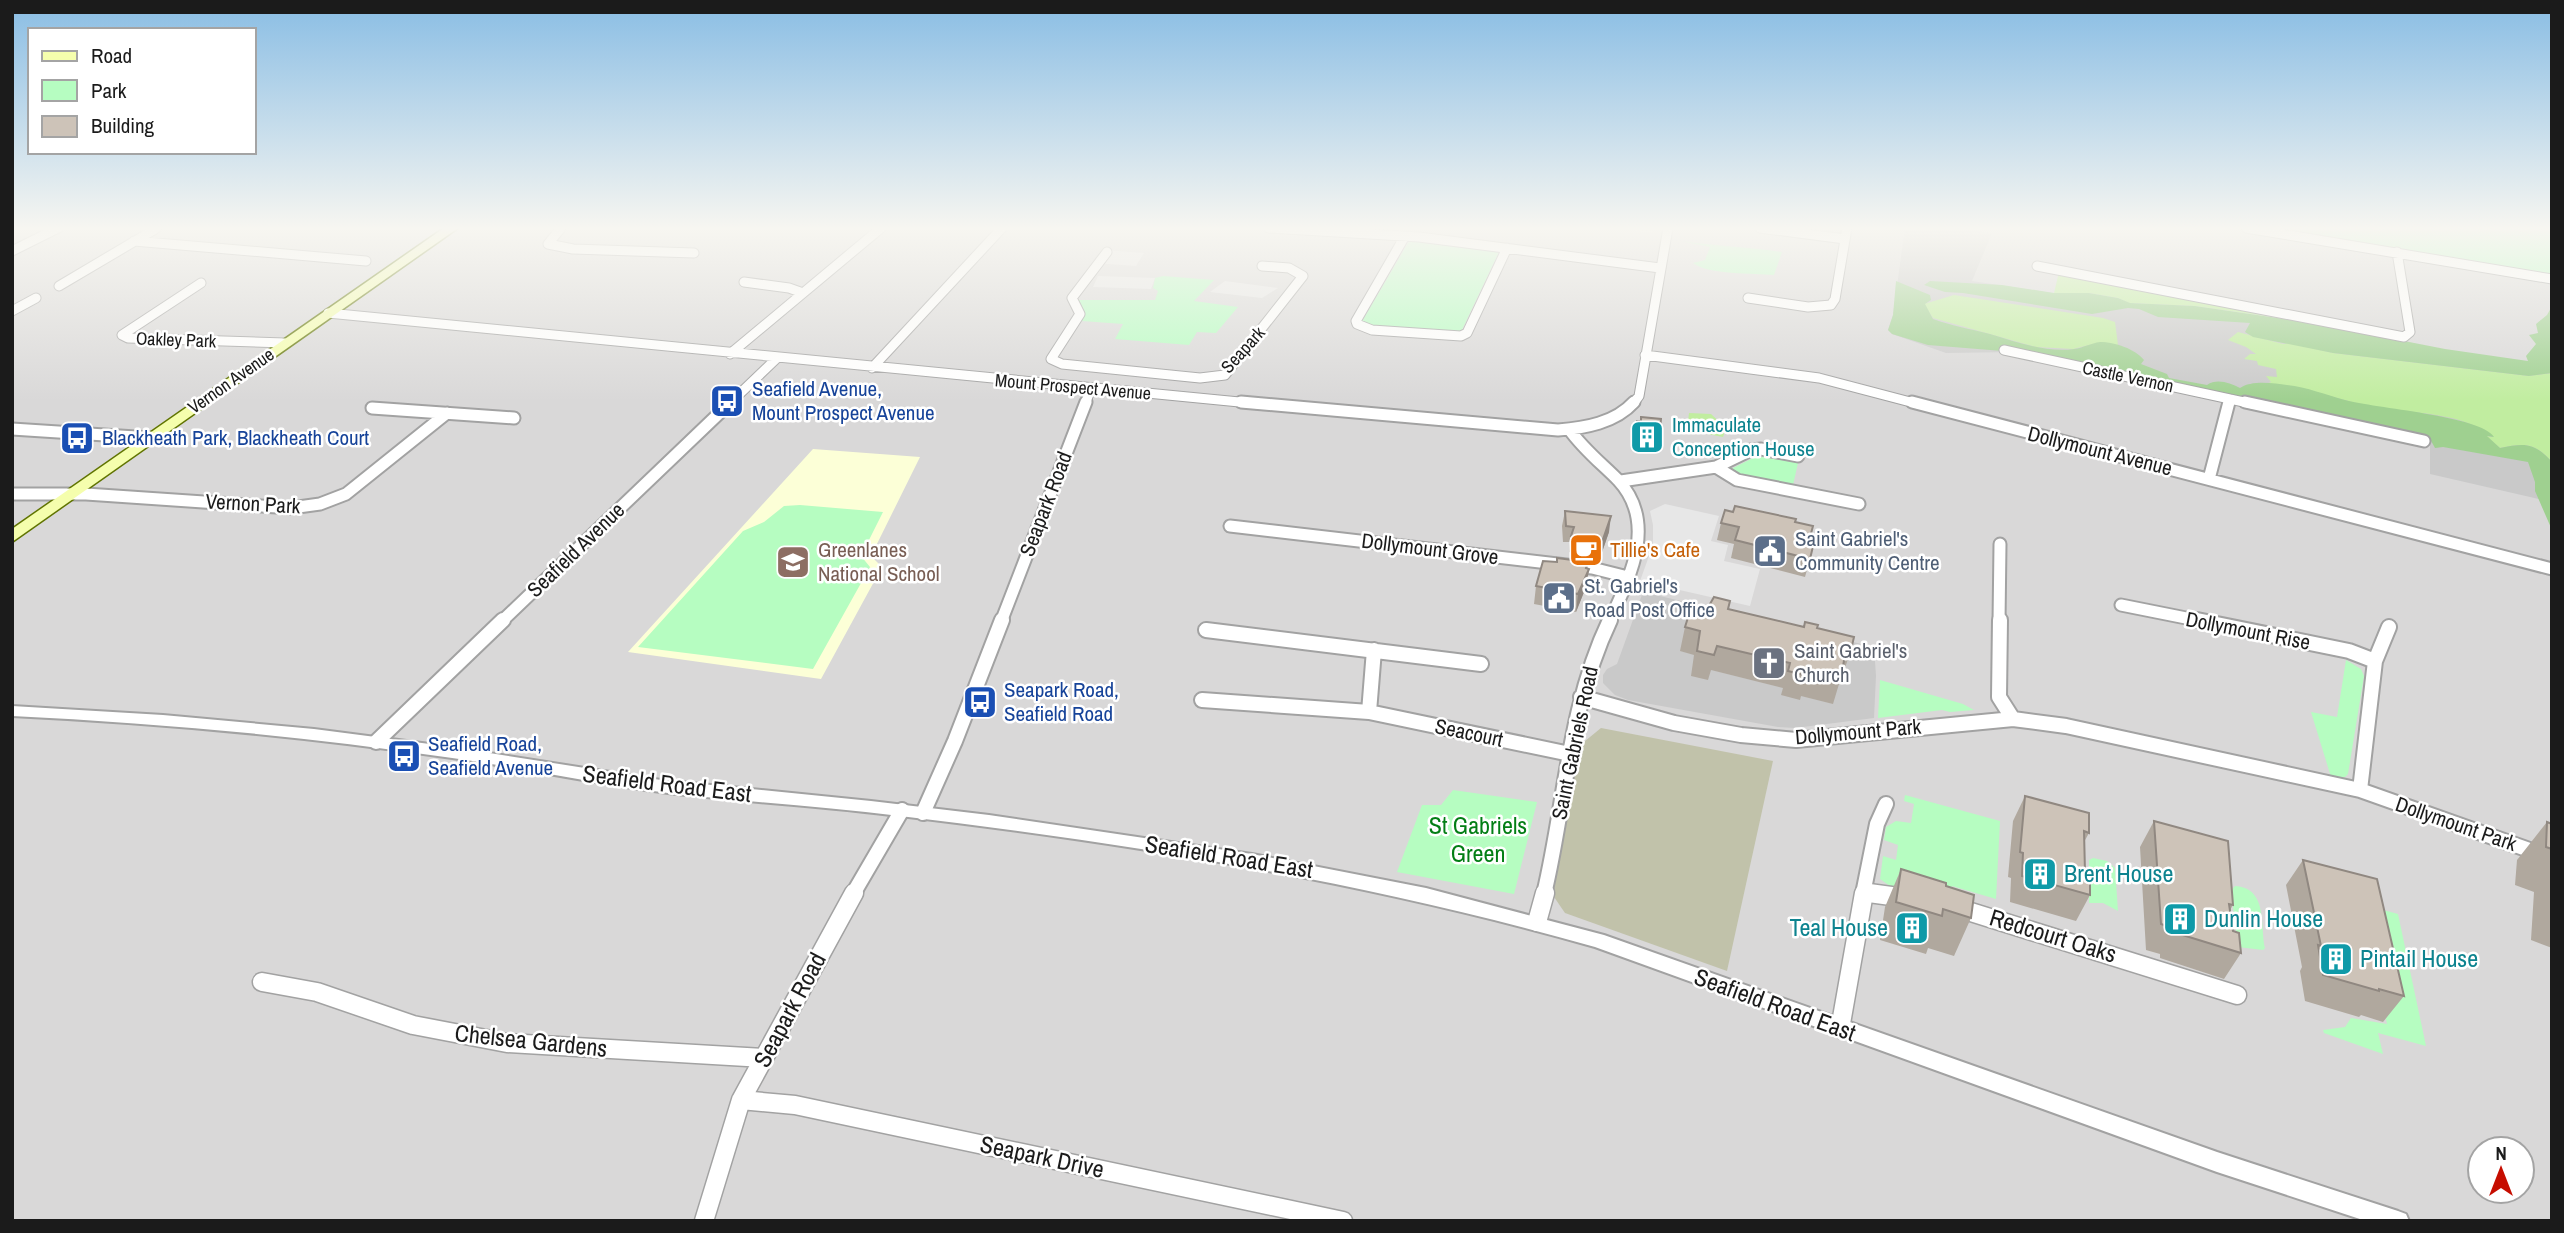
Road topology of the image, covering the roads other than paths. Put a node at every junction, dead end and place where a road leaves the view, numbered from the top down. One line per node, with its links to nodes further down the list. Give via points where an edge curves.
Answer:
1 (197, 286): 19 (street, Oakley Park, via 122,335)
2 (368, 286): 18 (main road, Vernon Avenue)
3 (771, 286): 14 (street)
4 (814, 286): 14 (street)
5 (949, 286): 27 (street)
6 (1081, 286): 25 (street, via 1072,298 1080,314 1051,359)
7 (1295, 286): 28 (street, Seapark, via 1225,374)
8 (1376, 286): 9 (street, via 1357,324 1372,330 1449,337 1463,335 1474,323)
9 (1490, 286)
10 (1657, 286): 22 (street, Mount Prospect Avenue)
11 (1837, 286): 16 (street, via 1831,305 1808,307)
12 (2135, 286): 13 (street, via 2404,337 2410,332)
13 (2402, 286)
14 (803, 293): 21 (street)
15 (36, 298): 17 (street)
16 (1748, 298)
17 (12, 311)
18 (328, 313): 19 (main road, Vernon Avenue); 21 (street, Mount Prospect Avenue)
19 (285, 343): 38 (main road, Vernon Avenue)
20 (2004, 350): 23 (street, Castle Vernon)
21 (730, 354): 24 (street, Mount Prospect Avenue)
22 (1645, 355): 37 (street, Mount Prospect Avenue, via 1639,396 1632,408 1601,423); 42 (street, Dollymount Avenue, via 1819,378)
23 (2026, 355): 26 (street); 32 (street, Castle Vernon)
24 (777, 359): 27 (street, Mount Prospect Avenue); 63 (street, Seafield Avenue)
25 (1062, 364): 28 (street, Seapark); 29 (street)
26 (2022, 366)
27 (872, 368): 30 (street, Mount Prospect Avenue)
28 (1200, 378): 31 (street, Seapark)
29 (1053, 380)
30 (1091, 389): 31 (street, Mount Prospect Avenue); 68 (street, Seapark Road)
31 (1189, 398): 37 (street, Mount Prospect Avenue)
32 (2230, 399): 39 (street, Castle Vernon); 42 (street)
33 (372, 408): 34 (street)
34 (447, 413): 35 (street); 45 (street, Vernon Park, via 346,494 313,507)
35 (513, 418)
36 (12, 429): 38 (street)
37 (1569, 429): 43 (street, Saint Gabriels Road, via 1577,443)
38 (150, 438): 45 (main road, Vernon Avenue)
39 (2424, 441)
40 (1798, 457): 41 (street, via 1751,450)
41 (1716, 467): 43 (street); 46 (street, via 1737,480)
42 (2209, 479): 50 (street, Dollymount Avenue)
43 (1621, 481): 51 (street, Saint Gabriels Road, via 1639,519 1638,547)
44 (12, 494): 45 (street, Vernon Park)
45 (69, 495): 48 (main road, Vernon Avenue)
46 (1859, 504)
47 (1230, 526): 51 (street, Dollymount Grove, via 1592,568)
48 (12, 537)
49 (2000, 544): 62 (street, via 1999,697)
50 (2552, 569)
51 (1628, 577): 58 (street, Saint Gabriels Road, via 1587,671)
52 (2121, 605): 56 (street, Dollymount Rise, via 2349,651)
53 (2389, 627): 56 (street)
54 (1206, 630): 55 (street)
55 (1374, 650): 57 (street); 61 (street)
56 (2375, 661): 65 (street)
57 (1481, 664)
58 (1581, 697): 62 (street, Dollymount Park, via 1674,723 1796,740); 64 (street, Saint Gabriels Road)
59 (1202, 700): 61 (street, Seacourt)
60 (12, 711): 63 (street, Seafield Road East)
61 (1368, 712): 64 (street, Seacourt)
62 (2013, 719): 65 (street, Dollymount Park, via 2066,726)
63 (376, 742): 67 (street, Seafield Road East, via 663,786)
64 (1570, 754): 73 (street, Saint Gabriels Road)
65 (2360, 790): 69 (street, Dollymount Park)
66 (1886, 804): 70 (street, via 1877,824)
67 (902, 810): 68 (street, Seafield Road East); 77 (street, Seapark Road)
68 (923, 813): 73 (street, Seafield Road East, via 1204,851 1328,873)
69 (2552, 858)
70 (1865, 892): 71 (street); 76 (street)
71 (1920, 900)
72 (1945, 904): 75 (street, Redcourt Oaks)
73 (1537, 922): 76 (street, Seafield Road East)
74 (262, 982): 77 (street, Chelsea Gardens, via 317,992 413,1025 507,1043)
75 (2237, 995)
76 (1840, 1029): 81 (street, Seafield Road East)
77 (764, 1058): 78 (street, Seapark Road)
78 (741, 1100): 79 (street, Seapark Road); 80 (street, Seapark Drive, via 795,1105)
79 (704, 1221)
80 (1343, 1221)
81 (2398, 1221)

